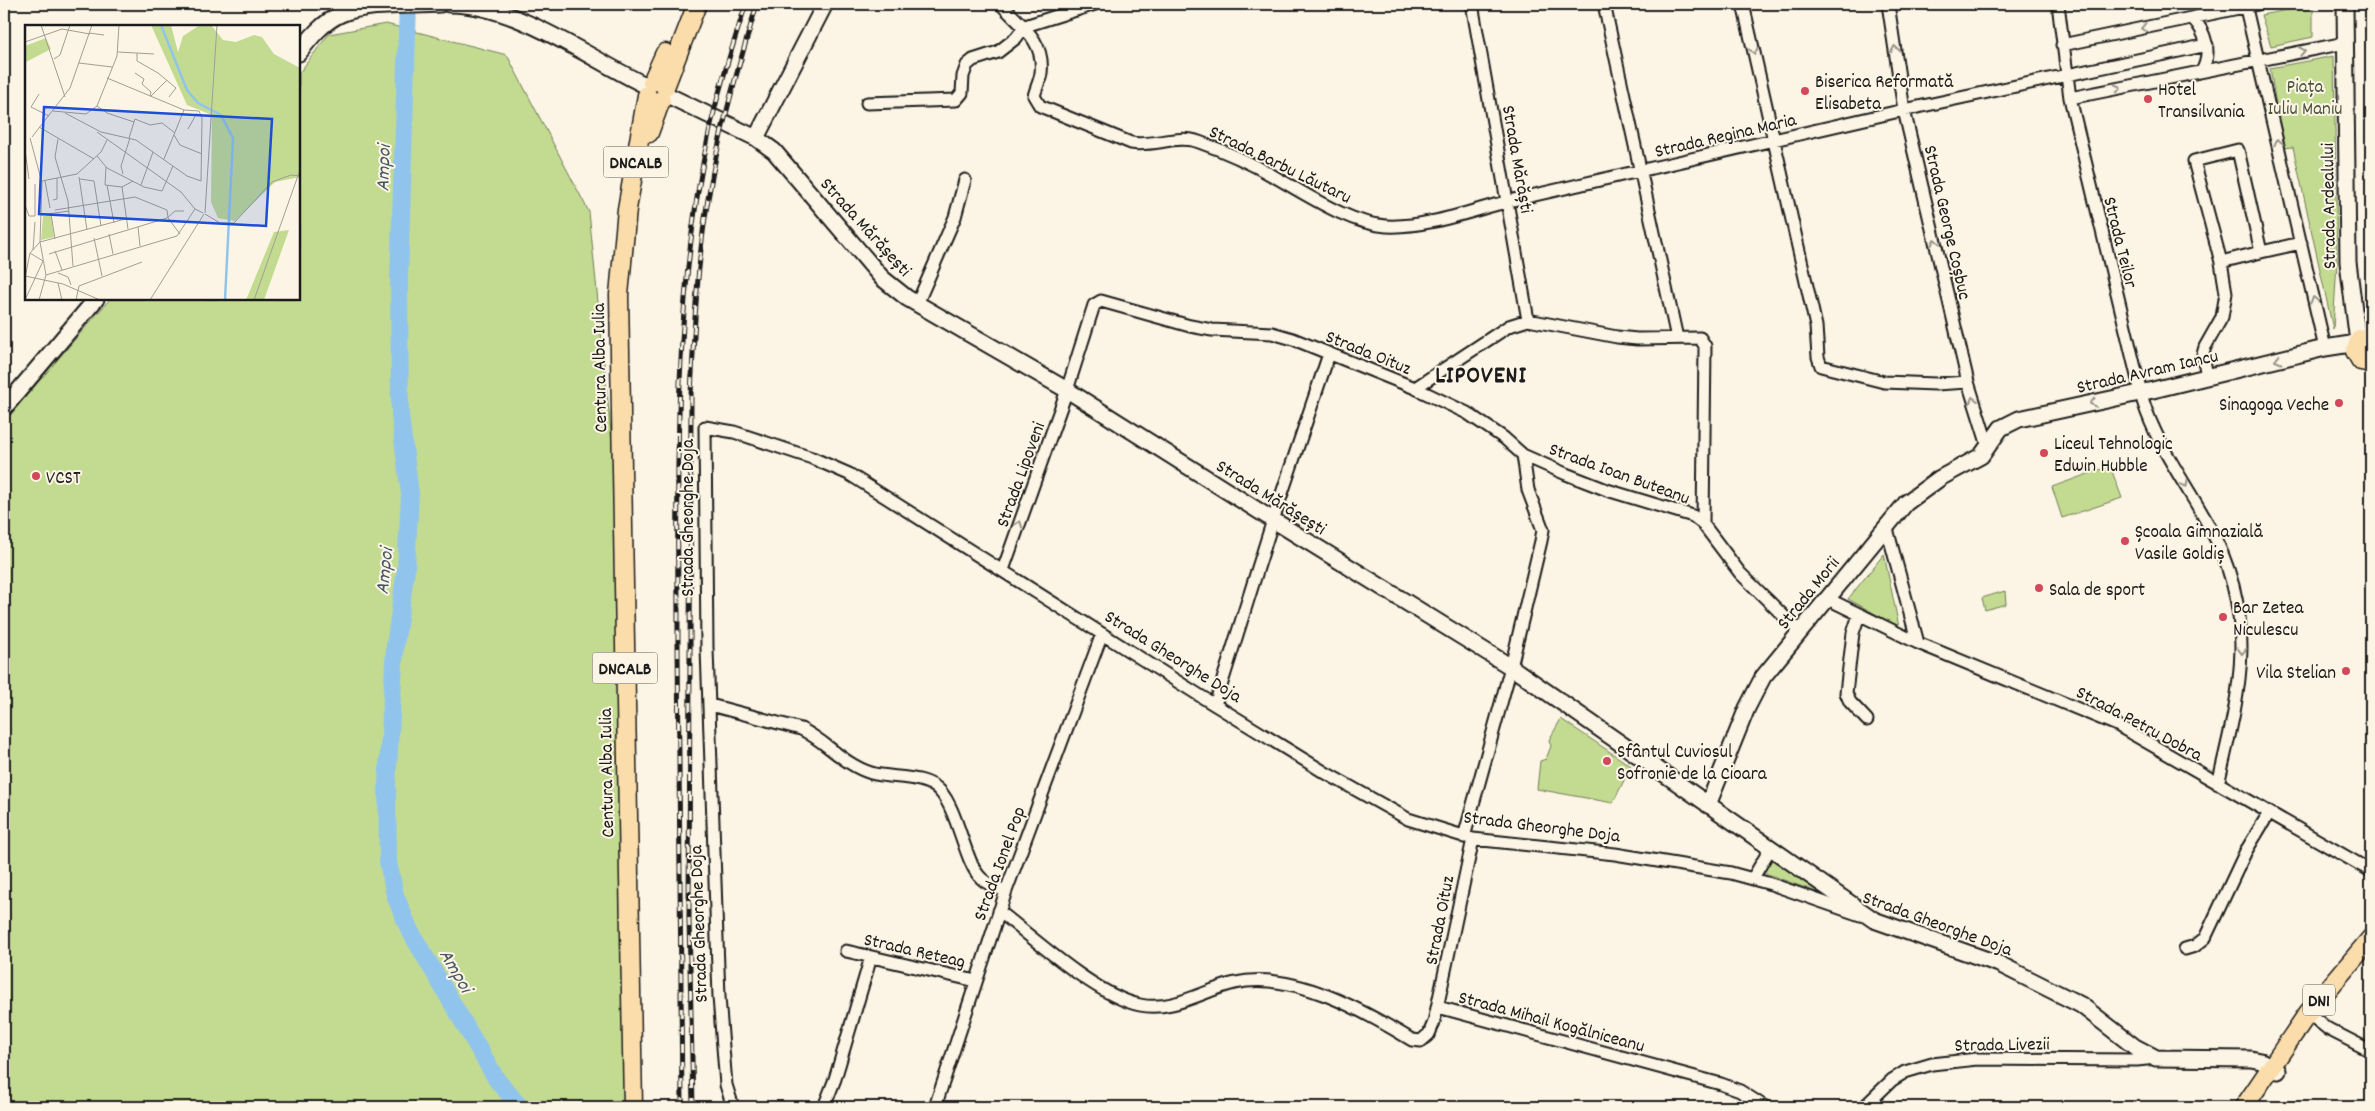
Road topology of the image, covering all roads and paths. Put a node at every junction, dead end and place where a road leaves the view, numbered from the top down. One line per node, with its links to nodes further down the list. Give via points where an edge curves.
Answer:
1 (440, 4): 22 (street, via 367,8 340,14 319,28)
2 (449, 4): 27 (street, Strada Mărășești, via 480,6 526,22)
3 (690, 4): 27 (main road, Centura Alba Iulia / DNCALB)
4 (697, 4): 27 (main road, Centura Alba Iulia / DNCALB)
5 (825, 4): 31 (street)
6 (1001, 4): 18 (street, Strada Barbu Lăutaru)
7 (1095, 4): 18 (street)
8 (1472, 4): 35 (street, Strada Mărăști)
9 (1604, 4): 33 (street)
10 (1743, 4): 32 (street, one-way to 32)
11 (1888, 4): 30 (street, Strada George Coșbuc, one-way to 11)
12 (2058, 4): 20 (street)
13 (2258, 4): 15 (street)
14 (2345, 4): 19 (street, Strada Ardealului)
15 (2246, 5): 16 (street); 23 (street)
16 (2217, 13): 17 (street); 21 (street, via 2208,26)
17 (2192, 18): 20 (street, one-way to 20); 21 (street, via 2200,27)
18 (1025, 26): 29 (street, via 998,52 967,65 960,98); 35 (street, Strada Barbu Lăutaru, via 1034,37 1041,60 1041,74 1034,96 1040,106 1131,143 1198,141 1258,168 1336,210 1372,224 1418,223)
19 (2345, 43): 23 (street, one-way to 19); 41 (street, Strada Ardealului, via 2348,262)
20 (2062, 45): 26 (street)
21 (2207, 45): 24 (street, via 2214,59); 25 (street, via 2206,65); 26 (street)
22 (300, 52)
23 (2260, 60): 24 (street); 36 (street, one-way to 23)
24 (2226, 67): 25 (street)
25 (2202, 71): 28 (street, one-way to 25)
26 (2066, 74): 28 (street); 30 (street, Strada Regina Maria)
27 (656, 91): 31 (street, Strada Mărășești); 90 (main road, Centura Alba Iulia / DNCALB, via 626,228 618,295)
28 (2070, 98): 52 (street, Strada Teilor)
29 (867, 103)
30 (1904, 110): 32 (street, Strada Regina Maria); 49 (street, Strada George Coșbuc, one-way to 30)
31 (756, 138): 40 (street, Strada Mărășești, via 786,164 882,278)
32 (1774, 141): 33 (street, Strada Regina Maria); 49 (street, via 1816,326 1821,366 1884,382)
33 (1642, 171): 35 (street, Strada Regina Maria); 43 (street)
34 (965, 180): 40 (street, via 955,217)
35 (1508, 201): 42 (street, Strada Mărăști)
36 (2302, 243): 37 (street); 45 (street, one-way to 36)
37 (2261, 252): 38 (street); 38 (street, via 2238,150 2194,161)
38 (2221, 262): 48 (street, via 2225,305 2222,317 2205,346)
39 (95, 300): 53 (street)
40 (918, 304): 51 (street, Strada Mărășești)
41 (2355, 319): 44 (street, Strada Ardealului); 45 (street)
42 (1528, 320): 43 (street, via 1617,337); 50 (street, via 1509,326)
43 (1676, 338): 57 (street, Strada Ioan Buteanu, via 1696,338 1703,340 1705,346)
44 (2364, 339): 45 (street, Strada Avram Iancu); 47 (main road, via 2356,355)
45 (2331, 347): 48 (street, Strada Avram Iancu, one-way to 48)
46 (1329, 354): 50 (street, Strada Oituz); 51 (street, Strada Oituz, via 1272,333 1212,330 1097,302); 56 (street)
47 (2369, 367)
48 (2207, 377): 52 (street, Strada Avram Iancu)
49 (1968, 382): 54 (street, Strada George Coșbuc, one-way to 49)
50 (1415, 388): 55 (street, Strada Oituz, via 1467,413)
51 (1067, 390): 56 (street, Strada Mărășești); 59 (street, Strada Lipoveni, one-way to 51)
52 (2141, 393): 54 (street, Strada Avram Iancu, one-way to 54, via 2019,419 2002,428); 69 (street, Strada Teilor, one-way to 69, via 2154,430 2220,546 2238,599 2242,628 2241,667)
53 (4, 408)
54 (1988, 446): 58 (street, Strada Morii, via 1981,456 1927,486)
55 (1523, 455): 57 (street, Strada Ioan Buteanu, via 1606,490 1693,516); 65 (street, Strada Oituz, via 1528,490 1543,530)
56 (1273, 520): 65 (street, Strada Mărășești); 67 (street)
57 (1703, 524): 62 (street, Strada Ioan Buteanu, via 1740,572)
58 (1886, 525): 60 (street, Strada Morii); 64 (street)
59 (1003, 570): 63 (street, Strada Gheorghe Doja); 66 (street, Strada Gheorghe Doja, via 832,465 734,432 705,427)
60 (1828, 599): 61 (street, Strada Petru Dobra); 62 (street, Strada Morii)
61 (1859, 615): 64 (street, Strada Petru Dobra); 68 (street, via 1853,633 1846,693)
62 (1800, 632): 70 (street, Strada Morii, via 1755,689)
63 (1102, 634): 67 (street, Strada Gheorghe Doja); 76 (street, Strada Ionel Pop)
64 (1918, 643): 69 (street, Strada Petru Dobra, via 2094,714)
65 (1511, 667): 70 (street, Strada Mărășești); 72 (street, Strada Oituz)
66 (710, 705): 76 (street, via 800,729 864,771 926,782 939,789 950,806 974,869 981,879); 91 (street, Strada Gheorghe Doja, via 719,997 726,1085)
67 (1215, 705): 72 (street, Strada Gheorghe Doja, via 1392,811 1421,824)
68 (1867, 720)
69 (2218, 784): 71 (street, Strada Petru Dobra)
70 (1708, 805): 73 (street, Strada Mărășești)
71 (2270, 813): 74 (street, Strada Petru Dobra); 80 (street, via 2246,850 2205,938 2195,946)
72 (1468, 838): 75 (street, Strada Gheorghe Doja, via 1614,854); 85 (street, Strada Oituz)
73 (1770, 849): 75 (street); 78 (street, Strada Mărășești)
74 (2371, 871)
75 (1753, 878): 78 (street, Strada Gheorghe Doja)
76 (1006, 891): 77 (street, Strada Ionel Pop)
77 (999, 911): 84 (street, Strada Ionel Pop); 85 (street, Strada Mihail Kogălniceanu, via 1082,975 1122,1000 1138,1005 1163,1006 1236,982 1266,980 1354,1006 1412,1040 1421,1041 1429,1034)
78 (1874, 920): 88 (street, Strada Gheorghe Doja, via 1999,964 2081,1005 2135,1047)
79 (2371, 938): 86 (main road, DN1)
80 (2185, 948)
81 (2371, 950): 86 (main road, DN1)
82 (846, 951): 83 (street, Strada Reteag)
83 (871, 957): 84 (street, Strada Reteag); 92 (street)
84 (976, 981): 93 (street, Strada Ionel Pop)
85 (1438, 1007): 94 (street, Strada Mihail Kogălniceanu, via 1721,1084 1740,1091)
86 (2311, 1016): 87 (street, via 2343,1038); 89 (main road, DN1)
87 (2371, 1051)
88 (2156, 1058): 89 (street, Strada Gheorghe Doja, via 2251,1059); 95 (street, Strada Livezii, via 1977,1059 1932,1064 1905,1072 1892,1080)
89 (2275, 1068): 96 (main road, DN1); 97 (main road, DN1)
90 (633, 1107)
91 (733, 1107)
92 (824, 1107)
93 (935, 1107)
94 (1765, 1107)
95 (1864, 1107)
96 (2244, 1107)
97 (2254, 1107)

